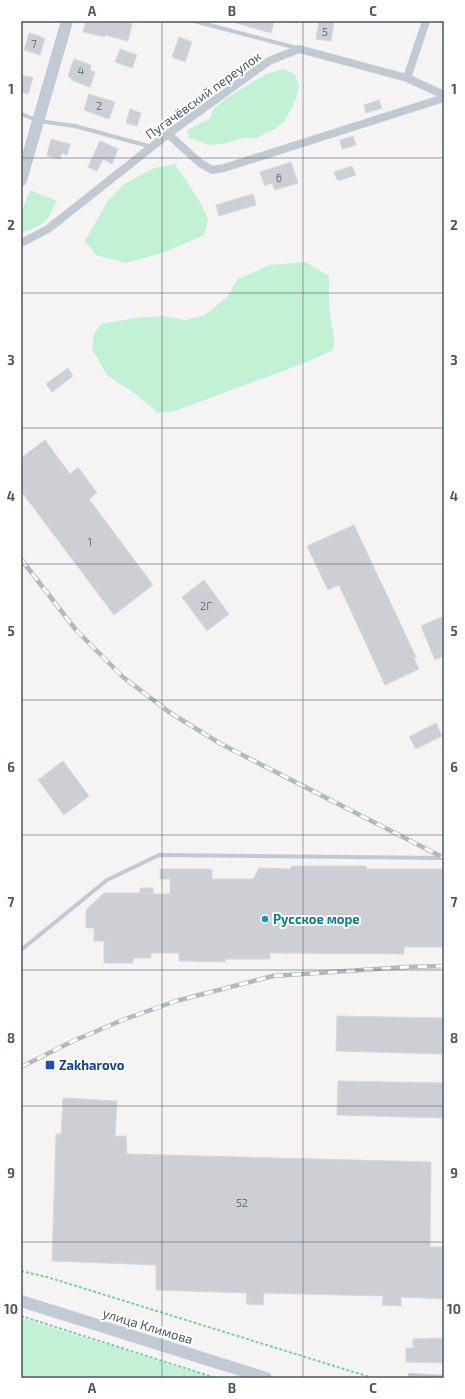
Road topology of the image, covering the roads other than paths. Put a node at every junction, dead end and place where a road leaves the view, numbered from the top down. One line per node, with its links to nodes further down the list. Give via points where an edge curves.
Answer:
1 (67, 21): 9 (main road)
2 (194, 21): 4 (lane)
3 (426, 21): 5 (street)
4 (299, 49): 5 (street); 10 (street, Пугачёвский переулок, via 269,61)
5 (407, 78): 6 (street)
6 (444, 95)
7 (444, 98): 10 (street, via 212,170 200,163)
8 (21, 114): 9 (lane)
9 (38, 121): 11 (lane, via 74,126); 12 (main road)
10 (168, 134): 11 (street, Пугачёвский переулок)
11 (152, 147): 13 (street, Пугачёвский переулок, via 48,229)
12 (21, 180)
13 (21, 243)
14 (444, 858): 15 (lane, via 159,855 107,880)
15 (21, 950)
16 (21, 1301): 19 (main road, улица Климова)
17 (410, 1375): 18 (lane)
18 (444, 1377)
19 (266, 1378)

